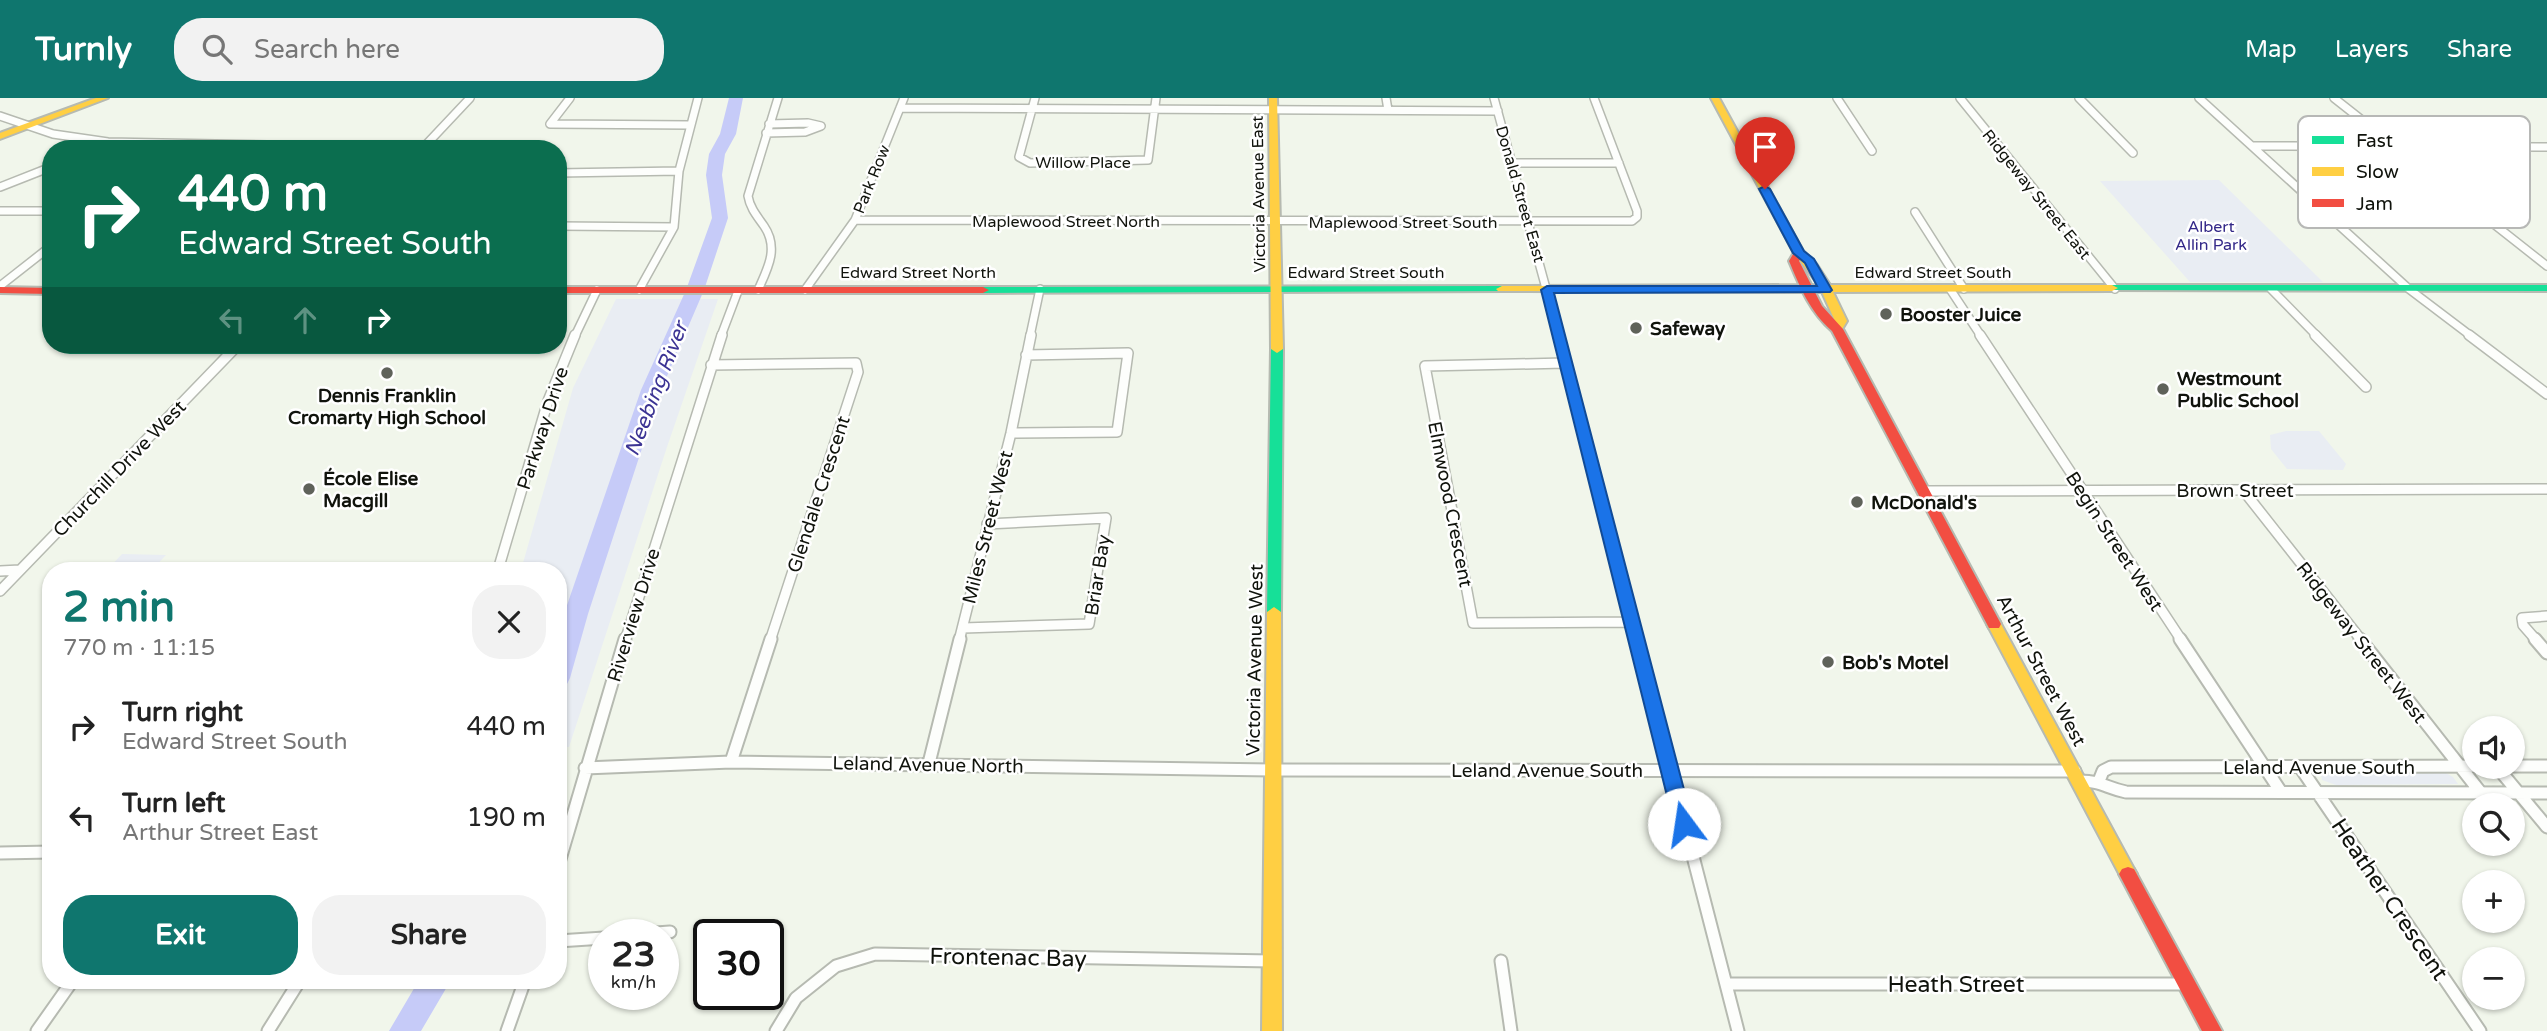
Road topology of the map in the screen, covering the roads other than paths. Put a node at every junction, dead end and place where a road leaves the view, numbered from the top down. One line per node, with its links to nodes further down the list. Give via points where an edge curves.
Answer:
1 (104, 98): 28 (main road)
2 (470, 98): 32 (street)
3 (570, 98): 27 (street, via 550,124)
4 (698, 98): 27 (street)
5 (778, 98): 26 (street)
6 (904, 98): 19 (street, Park Row)
7 (1035, 98): 20 (street)
8 (1156, 98): 22 (street)
9 (1386, 98): 21 (street)
10 (1494, 98): 23 (street, Donald Street East)
11 (1594, 98): 38 (street)
12 (1715, 98): 55 (main road)
13 (1837, 98): 35 (street)
14 (1959, 98): 61 (street, Ridgeway Street East)
15 (2079, 98): 36 (street)
16 (2199, 98): 33 (street)
17 (2334, 98): 25 (street)
18 (1273, 104): 21 (street); 22 (street); 48 (main road, Victoria Avenue East)
19 (900, 108): 20 (street); 47 (street, Park Row)
20 (1032, 110): 22 (street); 22 (street, Willow Place, via 1019,158 1030,163 1148,160)
21 (1388, 110): 23 (street)
22 (1154, 111)
23 (1498, 111): 37 (street, Donald Street East)
24 (0, 116): 28 (street)
25 (2357, 116)
26 (769, 124): 29 (street); 29 (street, via 821,126 805,132)
27 (690, 125): 40 (street)
28 (24, 128): 30 (main road); 31 (street)
29 (766, 133): 68 (street, via 748,195 749,205 771,240 772,254)
30 (0, 136)
31 (80, 140)
32 (430, 140)
33 (2252, 146): 34 (street); 43 (street)
34 (2298, 146)
35 (1872, 151)
36 (2133, 153)
37 (1512, 163): 38 (street); 49 (street, Donald Street East)
38 (1619, 163): 49 (street, Maplewood Street South, via 1637,217 1625,222)
39 (42, 171): 42 (street)
40 (679, 171): 41 (street); 51 (street)
41 (567, 173)
42 (0, 187)
43 (2298, 188)
44 (0, 211): 45 (street)
45 (42, 211)
46 (1915, 212): 60 (street, Begin Street West)
47 (855, 220): 48 (street, Maplewood Street North); 69 (street, Park Row)
48 (1276, 221): 49 (street, Maplewood Street South); 70 (main road, Victoria Avenue East)
49 (1529, 222): 71 (street, Donald Street East)
50 (567, 226): 51 (street)
51 (674, 227): 67 (street)
52 (2342, 228): 63 (street)
53 (2499, 228): 56 (street)
54 (42, 253): 57 (street)
55 (1799, 253): 72 (main road, Arthur Street West, via 1794,261); 73 (main road, via 1810,261)
56 (2547, 266)
57 (0, 288): 64 (main road)
58 (2547, 288): 63 (main road, Edward Street South)
59 (1040, 289): 69 (main road, Edward Street North); 70 (main road, Edward Street North); 79 (street, Miles Street West)
60 (1957, 289): 61 (main road, Edward Street South); 73 (main road, Edward Street South); 86 (street, Begin Street West)
61 (2115, 289): 62 (main road, Edward Street South)
62 (2271, 289): 63 (main road, Edward Street South); 82 (street)
63 (2409, 289): 83 (street)
64 (42, 290)
65 (567, 290): 66 (main road, Edward Street North)
66 (597, 290): 67 (main road, Edward Street North); 76 (street, Parkway Drive)
67 (639, 290): 74 (main road, Edward Street North)
68 (758, 290): 69 (main road, Edward Street North); 74 (main road, Edward Street North)
69 (805, 290)
70 (1278, 290): 71 (main road, Edward Street South); 106 (main road, Victoria Avenue West)
71 (1547, 290): 72 (main road, Edward Street South); 80 (street, Donald Street East)
72 (1808, 290): 73 (main road, Edward Street South); 75 (main road, Arthur Street West, via 1826,323)
73 (1825, 290): 75 (main road, Arthur Street West, via 1842,321)
74 (731, 291): 81 (street, Riverview Drive)
75 (1837, 329): 88 (main road, Arthur Street West)
76 (567, 353)
77 (229, 354): 91 (street, Churchill Drive West)
78 (567, 354): 90 (street, Parkway Drive)
79 (1026, 355): 84 (street, Miles Street West); 84 (street, via 1128,353 1117,432)
80 (1565, 363): 95 (street, Donald Street East); 95 (street, Elmwood Crescent, via 1425,366 1473,623)
81 (711, 365): 98 (street, Glendale Crescent, via 856,363 858,372); 105 (street, Riverview Drive)
82 (2366, 387)
83 (2547, 394)
84 (1011, 433): 89 (street, Miles Street West)
85 (2547, 489): 87 (street, Brown Street)
86 (2082, 490): 87 (street, Brown Street); 88 (street, Brown Street); 102 (street, Begin Street West)
87 (2242, 490): 104 (street, Ridgeway Street West)
88 (1924, 491): 108 (main road, Arthur Street West)
89 (987, 524): 96 (street, Miles Street West); 96 (street, Briar Bay, via 1106,518 1089,624)
90 (500, 562)
91 (20, 570): 92 (street); 93 (street, Churchill Drive West)
92 (0, 571)
93 (0, 591)
94 (2547, 616): 97 (street, via 2522,618)
95 (1632, 622): 107 (street, Donald Street East)
96 (963, 628): 99 (street, Miles Street West)
97 (2547, 653)
98 (731, 762): 99 (street, Leland Avenue North); 105 (street, Leland Avenue North)
99 (929, 763): 106 (street, Leland Avenue North)
100 (2525, 766): 101 (street, Leland Avenue South)
101 (2547, 766)
102 (2265, 767): 103 (street, Leland Avenue South); 110 (street, Leland Avenue South, via 2111,767 2102,771); 111 (street, Begin Street West)
103 (2300, 767): 104 (street, Leland Avenue South); 112 (street, Heather Crescent)
104 (2461, 767): 113 (street, Ridgeway Street West)
105 (585, 768): 119 (street, Riverview Drive)
106 (1272, 770): 107 (street, Leland Avenue South); 124 (main road, Victoria Avenue West)
107 (1670, 770): 108 (street, Leland Avenue South); 126 (street, Donald Street East)
108 (2077, 776): 110 (street, Leland Avenue South); 127 (main road, Arthur Street West)
109 (2507, 779): 114 (street)
110 (2099, 781): 111 (street, Leland Avenue South, via 2126,792)
111 (2281, 792): 112 (street, Leland Avenue South)
112 (2317, 792): 113 (street, Leland Avenue South); 139 (street, Heather Crescent)
113 (2481, 793)
114 (2519, 793)
115 (2525, 793): 116 (street, Leland Avenue South)
116 (2547, 793)
117 (2525, 800): 118 (street)
118 (2547, 827)
119 (567, 833)
120 (42, 852): 121 (street)
121 (0, 853)
122 (588, 939): 123 (street)
123 (567, 940)
124 (1272, 961): 134 (street, Frontenac Bay, via 875,954 836,966 796,998); 135 (main road, Victoria Avenue West)
125 (1501, 961): 136 (street)
126 (1726, 984): 127 (street, Heath Street); 137 (street, Donald Street East)
127 (2187, 984): 138 (main road, Arthur Street West)
128 (67, 989): 131 (street)
129 (294, 989): 132 (street)
130 (522, 989): 133 (street)
131 (37, 1031)
132 (268, 1031)
133 (507, 1031)
134 (776, 1031)
135 (1272, 1031)
136 (1511, 1031)
137 (1738, 1031)
138 (2212, 1031)
139 (2480, 1031)

